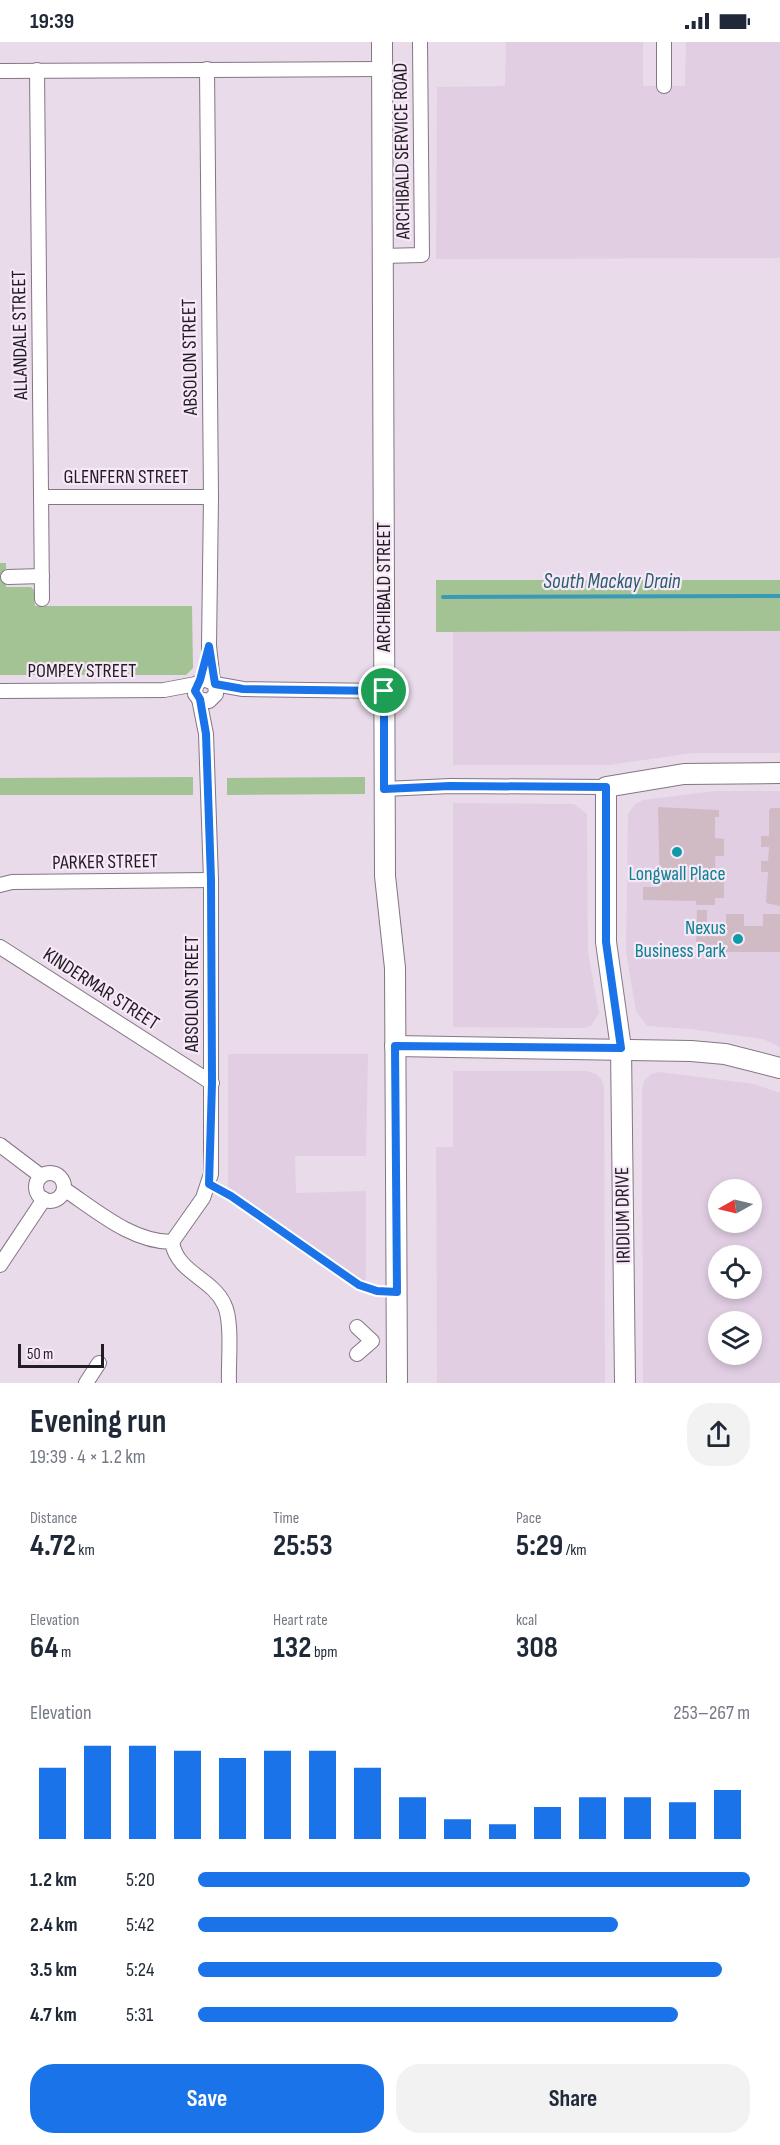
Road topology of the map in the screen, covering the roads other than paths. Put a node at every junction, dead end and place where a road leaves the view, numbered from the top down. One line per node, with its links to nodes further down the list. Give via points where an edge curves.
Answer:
1 (382, 42): 5 (street, ARCHIBALD STREET)
2 (420, 42): 9 (street, ARCHIBALD SERVICE ROAD, via 423,255)
3 (664, 42): 8 (street)
4 (207, 69): 5 (street); 7 (street); 11 (street, ABSOLON STREET)
5 (381, 69): 9 (street, ARCHIBALD STREET)
6 (0, 70): 7 (street)
7 (37, 70): 10 (street, ALLANDALE STREET)
8 (664, 86)
9 (382, 256): 17 (street, ARCHIBALD STREET)
10 (42, 497): 11 (street, GLENFERN STREET); 12 (street, ALLANDALE STREET)
11 (211, 497): 15 (street, ABSOLON STREET)
12 (42, 576): 13 (street); 14 (street, ALLANDALE STREET)
13 (8, 577)
14 (42, 599)
15 (206, 690): 16 (street, POMPEY STREET); 17 (street, POMPEY STREET); 21 (street, ABSOLON STREET)
16 (0, 691)
17 (384, 691): 20 (street, ARCHIBALD STREET)
18 (780, 773): 19 (street, via 684,774)
19 (606, 787): 20 (street); 25 (street, via 606,942)
20 (384, 789): 24 (street, ARCHIBALD STREET, via 385,876 395,968)
21 (211, 880): 22 (street, PARKER STREET); 27 (street, ABSOLON STREET)
22 (0, 885)
23 (0, 947): 27 (street, KINDERMAR STREET)
24 (395, 1046): 25 (street); 35 (street, ARCHIBALD STREET)
25 (621, 1048): 26 (street, via 725,1054); 44 (street, IRIDIUM DRIVE)
26 (780, 1068)
27 (212, 1083): 30 (street, ABSOLON STREET)
28 (0, 1144): 29 (street)
29 (41, 1176): 31 (street, via 58,1175 63,1179); 32 (street, via 37,1191)
30 (209, 1184): 33 (street, ABSOLON STREET); 35 (lane, via 359,1285)
31 (64, 1189): 32 (street, via 56,1200); 33 (street, via 133,1234 154,1242)
32 (44, 1199): 34 (street)
33 (172, 1242): 42 (street, via 181,1264 216,1293 225,1306)
34 (0, 1264)
35 (397, 1292): 38 (street, ARCHIBALD STREET)
36 (357, 1327): 37 (street)
37 (372, 1341): 38 (street); 39 (street)
38 (397, 1341): 43 (street, ARCHIBALD STREET)
39 (357, 1354)
40 (99, 1363): 41 (street)
41 (86, 1383)
42 (229, 1383)
43 (397, 1383)
44 (626, 1383)

